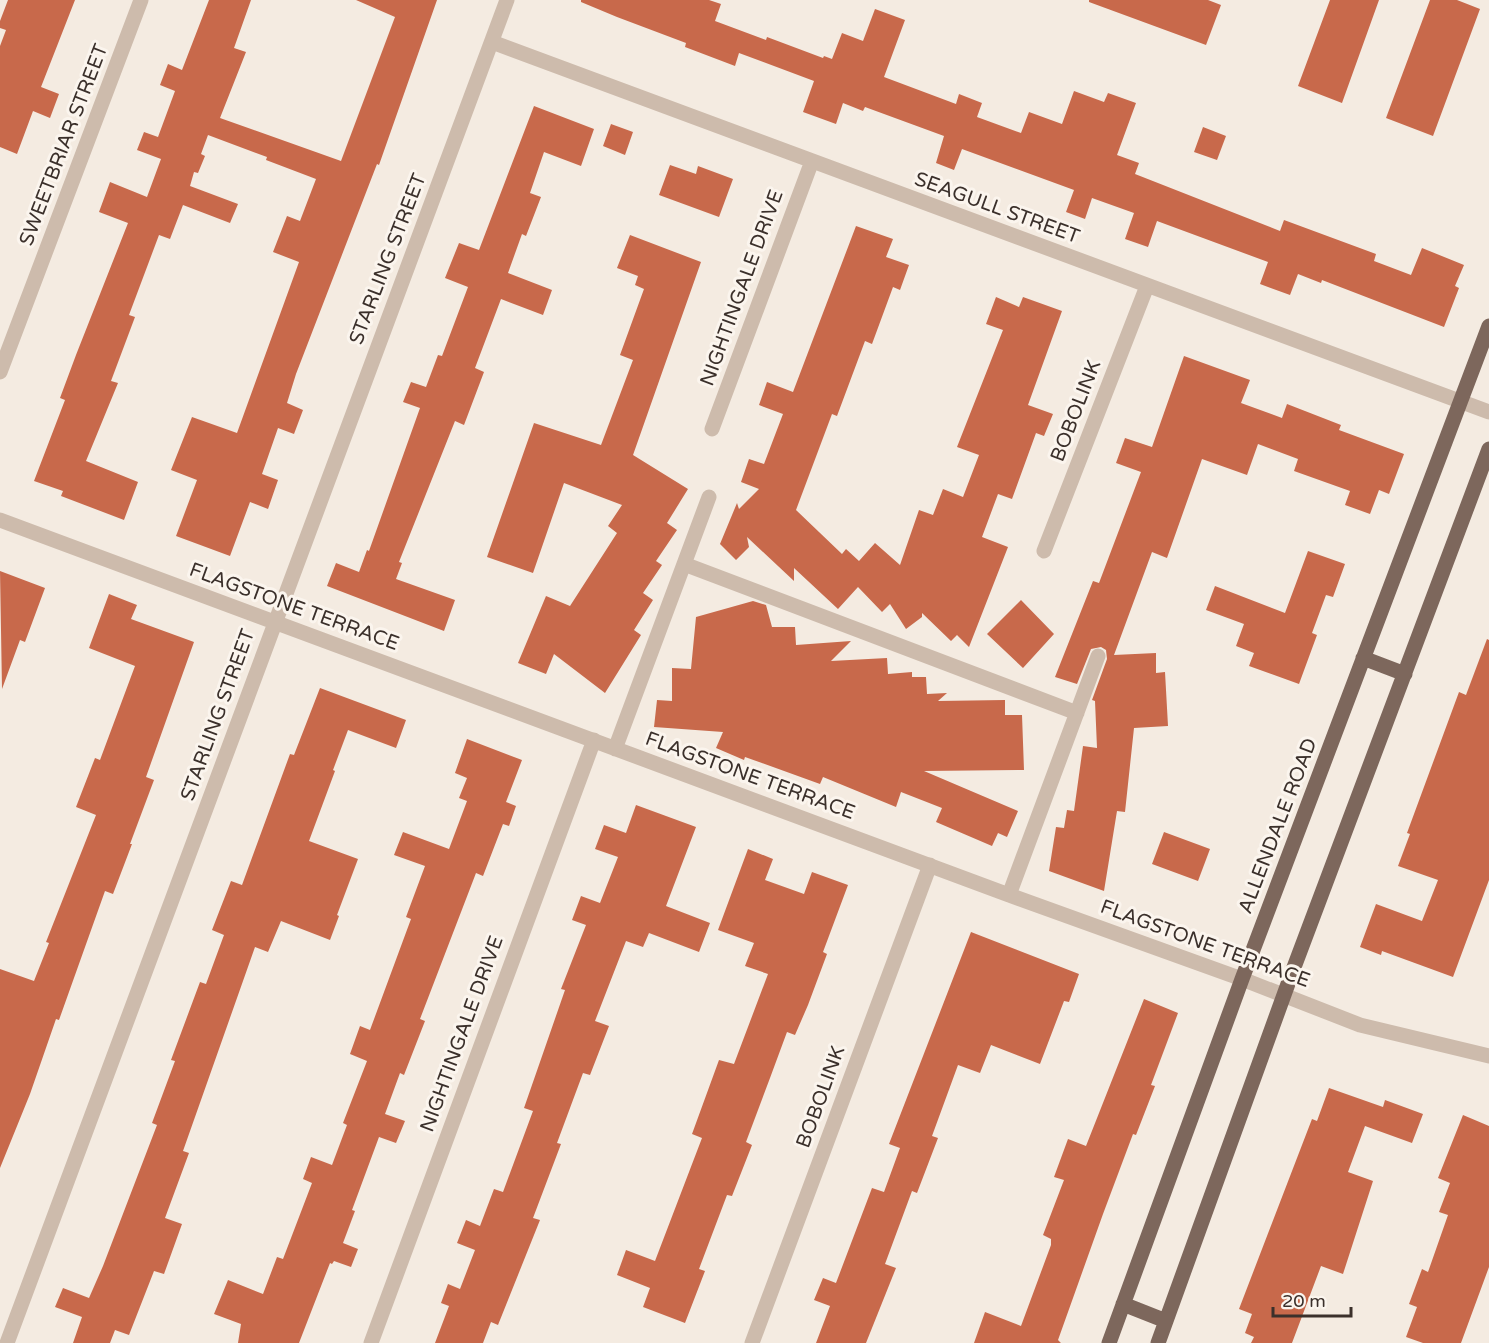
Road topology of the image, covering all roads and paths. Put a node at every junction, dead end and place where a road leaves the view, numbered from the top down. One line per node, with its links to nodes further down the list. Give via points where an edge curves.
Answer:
1 (141, 0): 7 (street, SWEETBRIAR STREET)
2 (507, 0): 3 (street, STARLING STREET)
3 (492, 42): 4 (street, SEAGULL STREET); 16 (street, STARLING STREET)
4 (812, 161): 5 (street, SEAGULL STREET); 10 (street, NIGHTINGALE DRIVE)
5 (1147, 286): 8 (street, SEAGULL STREET); 14 (street, BOBOLINK)
6 (1489, 326): 8 (main road, ALLENDALE ROAD)
7 (0, 372)
8 (1460, 401): 9 (street, SEAGULL STREET); 18 (main road, ALLENDALE ROAD)
9 (1489, 412)
10 (712, 429)
11 (1489, 449): 19 (main road)
12 (709, 497): 15 (street)
13 (0, 520): 16 (street, FLAGSTONE TERRACE)
14 (1044, 551)
15 (684, 564): 20 (street); 22 (street)
16 (274, 623): 21 (street, FLAGSTONE TERRACE); 30 (street, STARLING STREET)
17 (1098, 656): 20 (street)
18 (1363, 658): 19 (main road); 25 (main road, ALLENDALE ROAD)
19 (1405, 674): 26 (main road)
20 (1077, 713): 24 (street)
21 (594, 740): 22 (street, FLAGSTONE TERRACE); 31 (street, NIGHTINGALE DRIVE)
22 (615, 748): 23 (street, FLAGSTONE TERRACE)
23 (930, 865): 24 (street, FLAGSTONE TERRACE); 32 (street, BOBOLINK)
24 (1009, 895): 25 (street, FLAGSTONE TERRACE)
25 (1242, 979): 26 (street, FLAGSTONE TERRACE); 28 (main road, ALLENDALE ROAD)
26 (1284, 994): 27 (street, FLAGSTONE TERRACE, via 1360,1025); 29 (main road)
27 (1489, 1056)
28 (1123, 1304): 29 (main road); 33 (main road, ALLENDALE ROAD)
29 (1166, 1321): 34 (main road)
30 (7, 1343)
31 (371, 1343)
32 (752, 1343)
33 (1109, 1343)
34 (1158, 1343)

